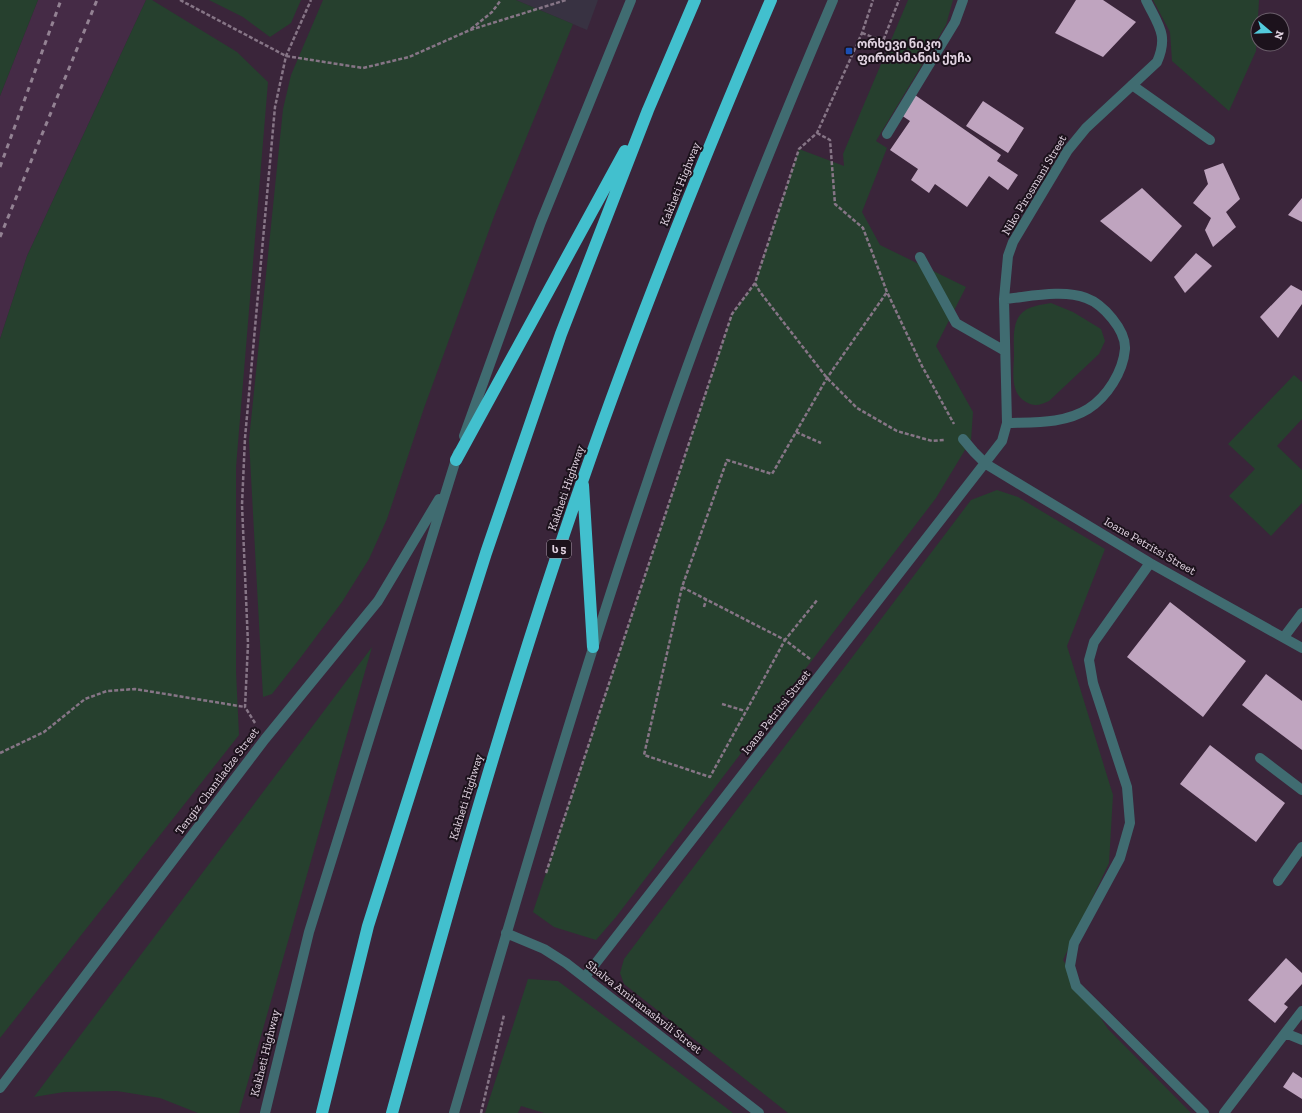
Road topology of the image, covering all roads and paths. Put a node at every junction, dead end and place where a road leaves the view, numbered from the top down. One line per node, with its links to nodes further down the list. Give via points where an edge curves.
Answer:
1 (180, 0): 15 (path)
2 (311, 0): 15 (path)
3 (500, 0): 13 (path, via 492,12)
4 (566, 0): 13 (path)
5 (631, 0): 31 (street, Kakheti Highway, via 541,222)
6 (695, 0): 17 (highway)
7 (771, 0): 33 (highway, Kakheti Highway / ს 5, via 656,282)
8 (834, 0): 43 (street, via 765,163 712,300 648,477)
9 (873, 0): 14 (path)
10 (899, 0): 14 (path, via 883,41)
11 (963, 0): 19 (street, via 955,22)
12 (1146, 0): 16 (street, Niko Pirosmani Street, via 1162,35 1163,48 1157,62)
13 (470, 30): 15 (path, via 409,57 363,68)
14 (862, 33): 18 (path)
15 (286, 56): 47 (path, via 275,107 245,438 242,506 248,644)
16 (1132, 85): 20 (street); 24 (street, Niko Pirosmani Street, via 1086,128 1068,150 1018,230 1008,256)
17 (648, 110): 31 (highway); 64 (highway, via 561,334 486,553 368,926)
18 (817, 133): 22 (path, via 799,148); 23 (path, via 830,140 835,204 863,228)
19 (887, 134)
20 (1210, 140)
21 (920, 257): 25 (street, via 956,323)
22 (755, 282): 26 (path); 54 (path, via 732,314)
23 (886, 292): 26 (path); 29 (path, via 922,366)
24 (1004, 299): 25 (street, Niko Pirosmani Street); 27 (street, via 1059,294 1086,298 1109,313 1120,331 1125,348 1117,376 1106,395 1087,410 1065,420)
25 (1005, 350): 27 (street, Niko Pirosmani Street)
26 (827, 378): 28 (path); 29 (path, via 857,408 897,430 932,442)
27 (1007, 423): 32 (street, Niko Pirosmani Street, via 1002,441)
28 (796, 432): 30 (path); 36 (path, via 772,474 727,460)
29 (964, 439): 32 (street, Ioane Petritsi Street)
30 (821, 443)
31 (456, 460): 34 (street, Kakheti Highway)
32 (986, 464): 35 (street, Ioane Petritsi Street); 45 (street, Ioane Petritsi Street)
33 (583, 478): 43 (highway); 65 (highway, Kakheti Highway / ს 5, via 524,655 476,812)
34 (448, 486): 49 (street, Tengiz Chantladze Street, via 378,601); 63 (street, Kakheti Highway, via 309,932)
35 (1150, 563): 41 (street, Ioane Petritsi Street); 69 (street, via 1094,642 1089,660 1093,683 1126,788 1130,823 1120,858 1074,943 1070,966 1076,986)
36 (682, 587): 38 (path); 48 (path, via 644,754 710,777)
37 (818, 599): 42 (path)
38 (706, 600): 39 (path); 42 (path)
39 (704, 607)
40 (1302, 613): 41 (street)
41 (1284, 637): 44 (street, Ioane Petritsi Street)
42 (784, 640): 45 (path); 48 (path)
43 (593, 647): 56 (street)
44 (1302, 648)
45 (825, 670): 57 (street, Ioane Petritsi Street)
46 (722, 704): 48 (path)
47 (245, 707): 49 (path); 50 (path, via 135,689 107,691 85,699 44,732)
48 (745, 711)
49 (265, 739): 62 (street, Tengiz Chantladze Street)
50 (0, 753)
51 (1260, 758): 52 (street)
52 (1302, 790)
53 (1302, 847): 55 (street)
54 (546, 874)
55 (1278, 881)
56 (506, 933): 57 (street, Shalva Amiranashvili Street, via 544,949); 66 (street)
57 (585, 977): 68 (street, Shalva Amiranashvili Street)
58 (1302, 1011): 60 (street)
59 (504, 1013): 67 (path)
60 (1285, 1033): 61 (street); 70 (street)
61 (1302, 1040)
62 (0, 1088)
63 (265, 1113)
64 (322, 1113)
65 (392, 1113)
66 (454, 1113)
67 (481, 1113)
68 (759, 1113)
69 (1204, 1113)
70 (1224, 1113)

